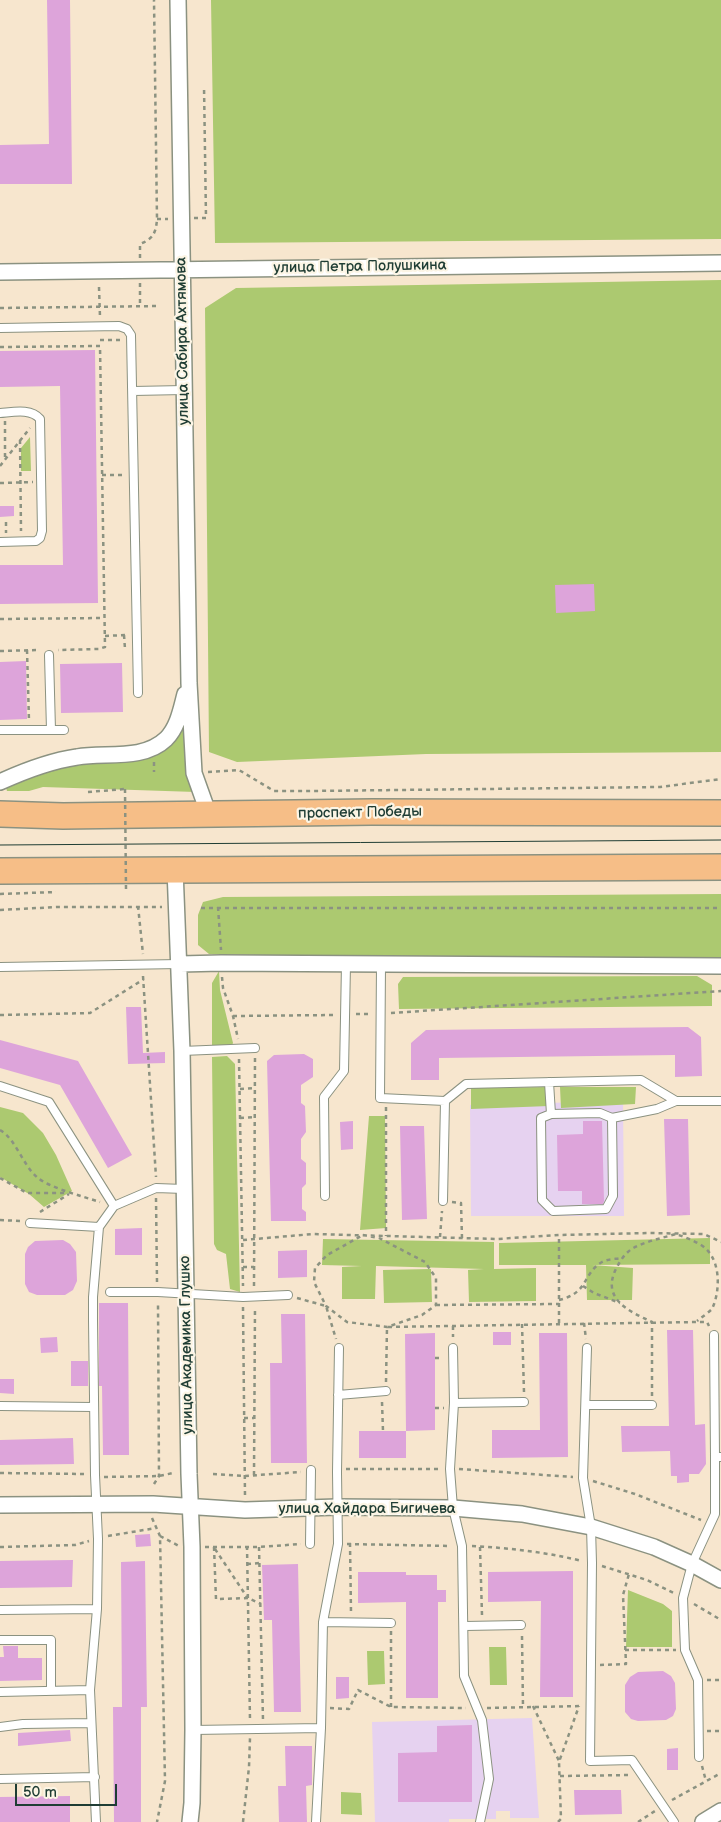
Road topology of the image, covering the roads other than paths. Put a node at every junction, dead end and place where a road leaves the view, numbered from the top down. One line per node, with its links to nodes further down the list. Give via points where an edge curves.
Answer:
1 (178, 0): 3 (street, улица Сабира Ахтямова)
2 (721, 263): 3 (street, улица Петра Полушкина)
3 (182, 269): 4 (street, улица Петра Полушкина); 6 (street, улица Сабира Ахтямова)
4 (0, 272)
5 (0, 328): 7 (lane, via 119,326 129,332 132,340)
6 (184, 390): 7 (lane); 11 (street, улица Сабира Ахтямова)
7 (133, 391): 12 (lane)
8 (2, 412): 9 (lane, via 30,412 38,417 41,424 42,534 36,541)
9 (0, 542)
10 (49, 654): 14 (lane)
11 (189, 683): 16 (street, улица Сабира Ахтямова, via 177,724 166,740 154,748 78,756); 19 (street, улица Сабира Ахтямова, via 194,772)
12 (138, 693)
13 (0, 730): 14 (lane)
14 (51, 730): 15 (lane)
15 (64, 730)
16 (0, 782)
17 (721, 812): 19 (main road, проспект Победы)
18 (0, 814): 19 (main road, проспект Победы)
19 (210, 815)
20 (721, 866): 21 (main road)
21 (175, 869): 22 (main road); 23 (street, улица Академика Глушко)
22 (0, 871)
23 (180, 964): 24 (street); 27 (lane); 29 (street, улица Академика Глушко)
24 (346, 964): 25 (street); 38 (lane, via 344,1072 324,1097)
25 (381, 965): 26 (street); 32 (lane, via 380,1098)
26 (721, 966)
27 (0, 967)
28 (255, 1048): 29 (lane)
29 (182, 1051): 37 (street, улица Академика Глушко)
30 (549, 1082): 32 (lane, via 466,1084); 33 (lane, via 641,1080); 35 (lane)
31 (0, 1086): 40 (lane, via 49,1102)
32 (445, 1101): 39 (lane)
33 (676, 1101): 34 (lane); 36 (lane, via 657,1109)
34 (721, 1101)
35 (551, 1114): 36 (lane, via 600,1113); 36 (lane, via 541,1118 542,1200 553,1210 606,1209 612,1196)
36 (612, 1118)
37 (184, 1188): 40 (lane, via 156,1188); 44 (street, улица Академика Глушко)
38 (325, 1196)
39 (442, 1201)
40 (114, 1206): 42 (lane)
41 (28, 1222): 42 (lane)
42 (99, 1227): 57 (lane, via 93,1297)
43 (110, 1292): 44 (lane)
44 (186, 1294): 45 (lane); 62 (street, улица Академика Глушко)
45 (288, 1295)
46 (714, 1335): 58 (lane)
47 (339, 1348): 51 (lane)
48 (453, 1348): 53 (lane)
49 (586, 1348): 54 (lane)
50 (384, 1391): 51 (lane)
51 (338, 1395): 63 (lane)
52 (524, 1402): 53 (lane)
53 (454, 1403): 65 (lane, via 450,1469)
54 (586, 1405): 55 (lane); 66 (lane, via 583,1478)
55 (652, 1405)
56 (0, 1406): 57 (lane)
57 (94, 1407): 60 (lane)
58 (718, 1457): 68 (lane, via 715,1514)
59 (311, 1470): 64 (lane)
60 (97, 1503): 61 (street, улица Хайдара Бигичева); 62 (street, улица Хайдара Бигичева); 70 (lane)
61 (0, 1505)
62 (192, 1506): 64 (street, улица Хайдара Бигичева, via 245,1510); 83 (street, улица Академика Глушко)
63 (337, 1507): 64 (street, улица Хайдара Бигичева); 65 (street, улица Хайдара Бигичева); 72 (lane, via 338,1544)
64 (310, 1508): 67 (lane)
65 (453, 1508): 66 (street, улица Хайдара Бигичева, via 522,1514); 75 (lane, via 462,1546)
66 (591, 1527): 68 (street, улица Хайдара Бигичева, via 654,1547); 92 (lane, via 590,1761 632,1760)
67 (310, 1544)
68 (692, 1564): 69 (street, улица Хайдара Бигичева); 84 (lane, via 683,1598 685,1650 698,1680)
69 (721, 1580)
70 (96, 1609): 71 (lane); 78 (lane)
71 (0, 1610)
72 (323, 1622): 73 (lane); 82 (lane)
73 (391, 1623)
74 (522, 1625): 75 (lane)
75 (465, 1626): 91 (lane, via 464,1676 482,1720 489,1778)
76 (0, 1640): 77 (lane, via 51,1640)
77 (51, 1690): 78 (lane); 79 (lane)
78 (90, 1690): 80 (lane)
79 (0, 1692)
80 (92, 1723): 81 (lane); 85 (lane)
81 (0, 1727)
82 (321, 1728): 83 (lane); 90 (lane)
83 (193, 1730): 89 (street, улица Академика Глушко)
84 (699, 1757)
85 (95, 1777): 86 (lane); 88 (lane)
86 (0, 1779)
87 (721, 1811): 93 (street)
88 (96, 1822)
89 (190, 1822)
90 (316, 1822)
91 (480, 1822)
92 (674, 1822)
93 (703, 1822)

